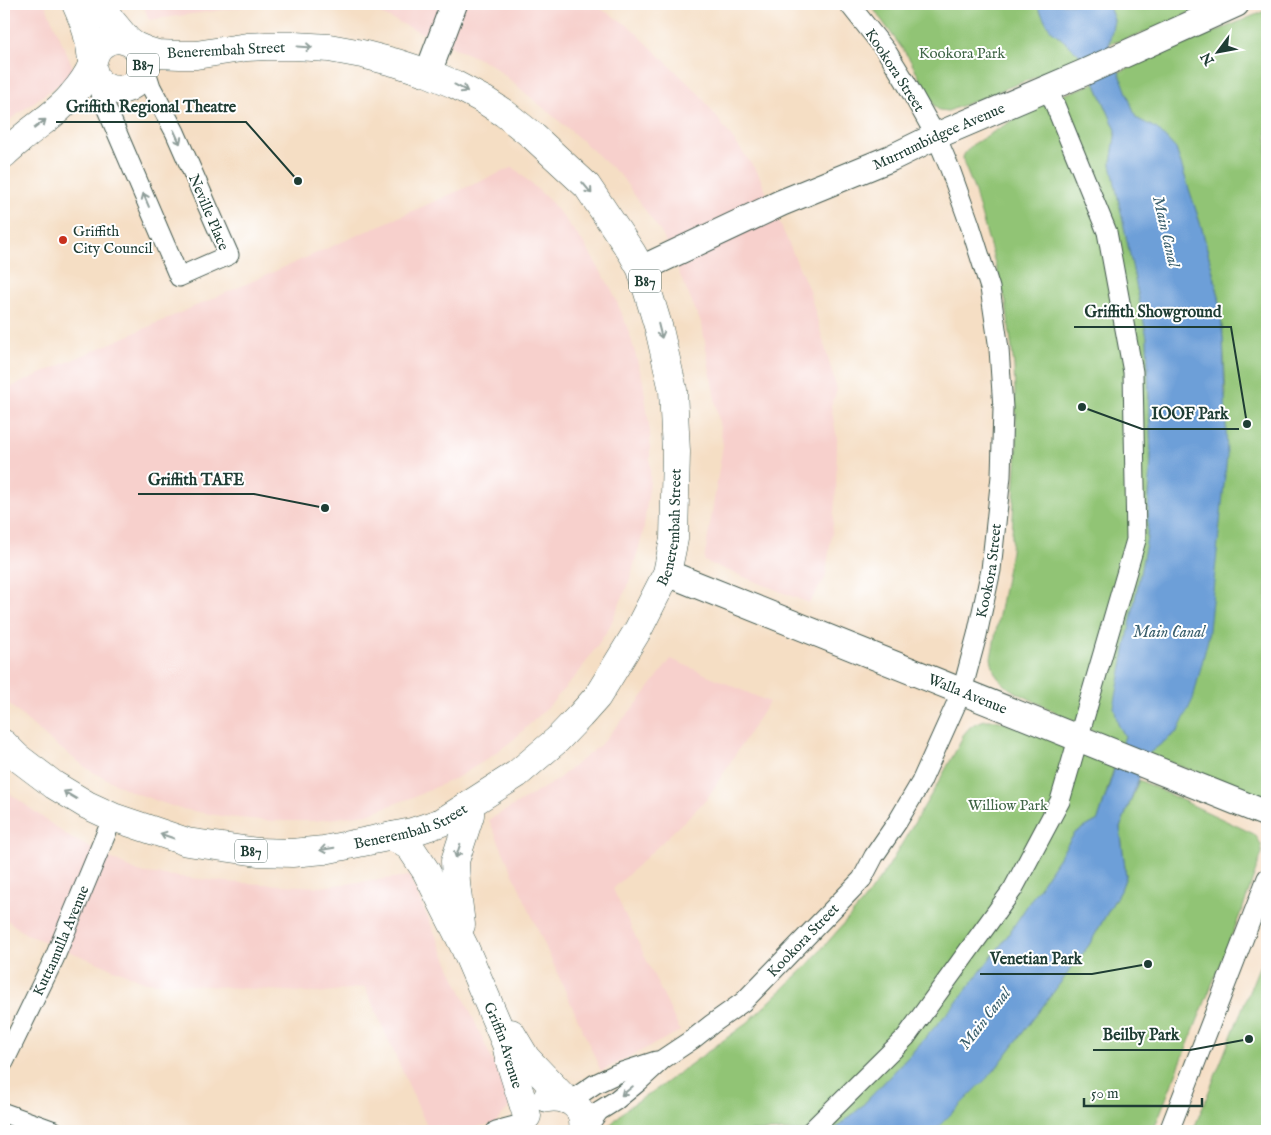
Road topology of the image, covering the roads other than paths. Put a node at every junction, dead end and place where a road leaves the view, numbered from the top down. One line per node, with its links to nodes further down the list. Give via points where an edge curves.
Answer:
1 (76, 4): 7 (main road, via 88,32)
2 (103, 4): 6 (main road, B87, via 110,18)
3 (454, 4): 8 (street)
4 (849, 4): 10 (street, Kookora Street, via 887,52)
5 (1236, 4): 9 (street, Murrumbidgee Avenue)
6 (136, 49): 7 (main road, B87, via 120,39 105,42 95,53); 7 (main road, B87, via 143,68 141,76 124,90 102,84); 7 (street, Neville Place, one-way to 7, via 229,255 179,277 103,100); 8 (main road, Benerembah Street / B87, one-way to 8, via 157,54 196,55 247,47 329,48)
7 (94, 68): 11 (main road, B87, one-way to 7, via 60,108)
8 (428, 73): 12 (main road, Benerembah Street / B87, one-way to 12, via 484,100 533,136 587,186)
9 (1048, 88): 10 (street, Murrumbidgee Avenue); 15 (street, via 1107,232 1133,372 1136,540)
10 (936, 136): 12 (street, Murrumbidgee Avenue, via 781,203); 14 (street, Kookora Street, via 990,288 1003,408 1001,476 991,570)
11 (4, 154)
12 (641, 269): 13 (main road, Benerembah Street / B87, one-way to 13, via 660,329 673,390 676,452 674,539)
13 (667, 573): 14 (street, Walla Avenue); 17 (main road, Benerembah Street / B87, via 638,630 597,697 557,740 517,774)
14 (962, 692): 15 (street, Walla Avenue); 24 (street, Kookora Street, via 921,782 862,879 743,1002)
15 (1079, 738): 18 (street, Walla Avenue); 32 (street, via 1060,801 1013,889 906,1037)
16 (4, 744): 19 (main road, Benerembah Street / B87, one-way to 16, via 54,785)
17 (470, 804): 20 (main road, Benerembah Street / B87, via 442,822); 22 (main road, Griffin Avenue, one-way to 22, via 470,815 455,861)
18 (1267, 814)
19 (114, 818): 20 (main road, Benerembah Street / B87, one-way to 19, via 324,850 258,852 187,842); 25 (street, Kuttamulla Avenue, via 54,959)
20 (392, 836): 22 (main road, Griffin Avenue, via 410,847 426,871)
21 (1267, 878): 33 (street)
22 (464, 946): 23 (main road, Griffin Avenue)
23 (477, 976): 26 (main road, Griffin Avenue, via 526,1058); 28 (main road, Griffin Avenue, via 506,1044)
24 (663, 1059): 26 (street, Kookora Street, via 616,1074); 31 (street, Kookora Street, one-way to 31, via 615,1101 598,1111)
25 (4, 1062)
26 (567, 1100): 28 (main road, via 556,1097 537,1102); 31 (main road, Griffin Avenue, via 580,1111)
27 (4, 1113): 29 (street)
28 (527, 1123): 30 (street)
29 (54, 1131)
30 (496, 1131)
31 (583, 1131)
32 (810, 1131)
33 (1169, 1131)

